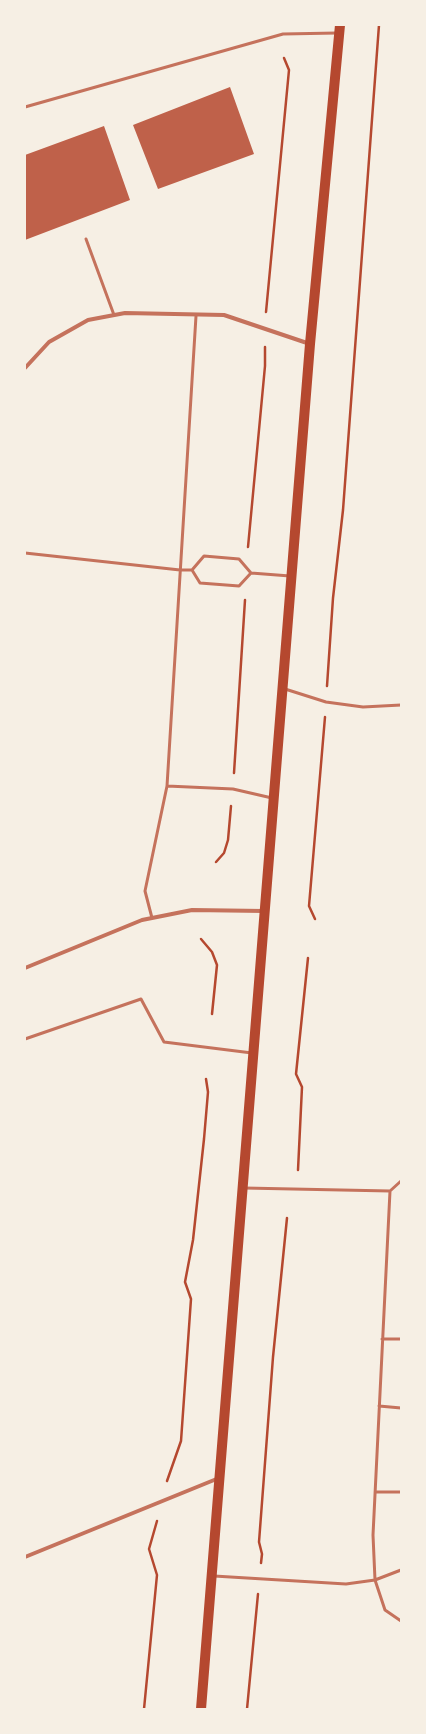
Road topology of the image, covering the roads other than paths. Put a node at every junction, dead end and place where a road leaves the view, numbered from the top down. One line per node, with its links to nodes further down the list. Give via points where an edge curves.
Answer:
1 (339, 29): 2 (lane, via 283,34); 6 (main road)
2 (25, 108)
3 (86, 239): 4 (lane)
4 (114, 315): 5 (street, via 125,313); 7 (street, via 88,320 49,342)
5 (196, 316): 6 (street, via 224,315); 9 (lane)
6 (310, 344): 12 (main road)
7 (25, 368)
8 (25, 553): 9 (lane)
9 (180, 570): 10 (lane); 15 (lane)
10 (192, 570): 11 (lane, via 200,583 238,586); 11 (lane, via 204,556 239,559)
11 (251, 573): 12 (lane)
12 (292, 576): 13 (main road)
13 (283, 688): 14 (lane, via 326,702 363,707); 16 (main road)
14 (401, 705)
15 (167, 786): 16 (lane, via 232,789); 18 (lane, via 145,891)
16 (274, 798): 17 (main road)
17 (265, 910): 18 (street, via 192,910); 21 (main road)
18 (152, 918): 19 (street)
19 (25, 968)
20 (25, 1039): 21 (lane, via 141,999 164,1042)
21 (254, 1053): 23 (main road)
22 (401, 1182): 24 (lane)
23 (243, 1188): 24 (lane); 29 (main road)
24 (390, 1190): 25 (lane)
25 (382, 1339): 26 (lane); 27 (lane)
26 (401, 1339)
27 (379, 1406): 28 (lane); 30 (lane)
28 (401, 1408)
29 (220, 1478): 32 (street); 34 (main road)
30 (375, 1492): 31 (lane); 35 (lane)
31 (401, 1492)
32 (25, 1557)
33 (401, 1570): 35 (lane)
34 (212, 1576): 35 (lane, via 346,1584); 37 (main road)
35 (375, 1580): 36 (lane, via 385,1610)
36 (401, 1621)
37 (201, 1709)

